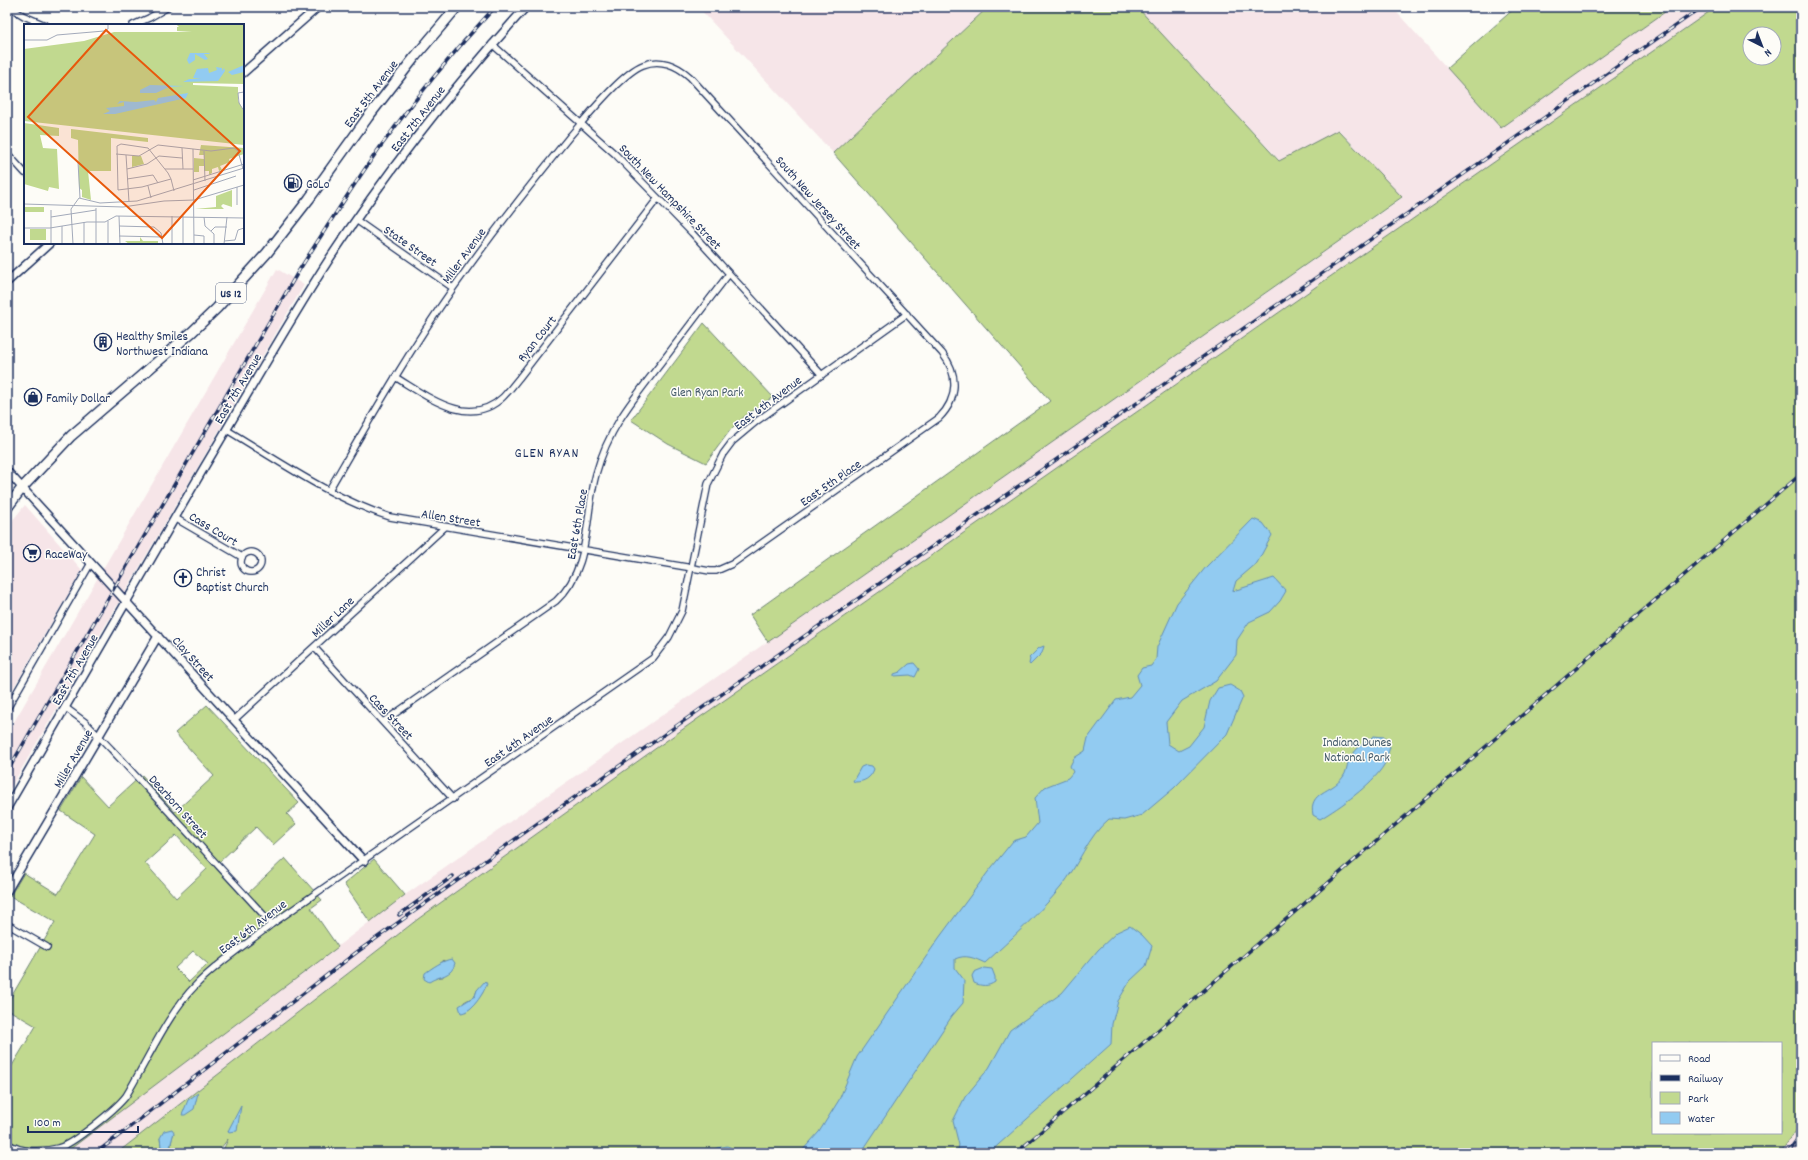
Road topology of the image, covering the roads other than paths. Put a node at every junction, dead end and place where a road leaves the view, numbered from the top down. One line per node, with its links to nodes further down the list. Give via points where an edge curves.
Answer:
1 (168, 7): 7 (street)
2 (318, 7): 10 (street)
3 (457, 7): 26 (main road, East 5th Avenue / US 12, via 368,117 276,242 217,308 85,423)
4 (526, 7): 8 (street, East 7th Avenue)
5 (12, 8): 6 (street)
6 (43, 24)
7 (135, 24)
8 (492, 44): 11 (street, South New Hampshire Street); 15 (street, East 7th Avenue, via 440,106)
9 (650, 62): 11 (street, Miller Avenue, via 627,75); 20 (street, South New Jersey Street, via 672,65 687,74)
10 (244, 72)
11 (582, 123): 14 (street, South New Hampshire Street); 19 (street, Miller Avenue, via 526,191)
12 (7, 153): 13 (street)
13 (24, 172)
14 (658, 198): 17 (street, South New Hampshire Street); 22 (street, Ryan Court, via 519,378 503,397 493,404 479,410 450,408)
15 (356, 220): 19 (street, State Street); 24 (street, East 7th Avenue, via 304,298)
16 (49, 244): 18 (street)
17 (729, 274): 21 (street, South New Hampshire Street); 31 (street, East 6th Place, via 626,409 613,430 601,456)
18 (7, 282)
19 (454, 288): 22 (street, Miller Avenue)
20 (907, 314): 21 (street, East 6th Avenue); 23 (street, South New Jersey Street, via 948,360)
21 (822, 375): 34 (street, East 6th Avenue, via 744,430 723,454 708,484)
22 (395, 377): 27 (street, Miller Avenue)
23 (954, 380): 34 (street, East 5th Place, via 950,406 931,425 732,564 716,571)
24 (227, 430): 27 (street, Allen Street); 29 (street, East 7th Avenue)
25 (7, 471): 26 (street, Clay Street)
26 (22, 488): 28 (main road, US 12); 33 (street, Clay Street)
27 (329, 490): 30 (street, Allen Street, via 390,517)
28 (7, 508)
29 (175, 518): 32 (street, Cass Court); 35 (street, East 7th Avenue)
30 (445, 527): 31 (street, Allen Street); 37 (street, Miller Lane)
31 (583, 550): 34 (street, Allen Street); 41 (street, East 6th Place, via 574,579 556,601)
32 (242, 557)
33 (91, 564): 35 (street, Clay Street); 39 (street)
34 (691, 568): 43 (street, East 6th Avenue, via 686,597 677,625 653,658)
35 (126, 602): 36 (street, Clay Street); 38 (street, East 7th Avenue)
36 (158, 636): 40 (street, Clay Street); 42 (street, Miller Avenue)
37 (314, 647): 40 (street, Miller Lane); 41 (street, Cass Street)
38 (66, 708): 42 (street, Dearborn Street, via 78,715); 44 (street, East 7th Avenue)
39 (7, 709)
40 (234, 720): 45 (street, Clay Street)
41 (383, 722): 43 (street, Cass Street)
42 (98, 737): 46 (street, Miller Avenue); 48 (street, Dearborn Street)
43 (453, 798): 45 (street, East 6th Avenue)
44 (7, 808)
45 (364, 860): 48 (street, East 6th Avenue)
46 (7, 891)
47 (7, 924): 49 (street)
48 (272, 924): 50 (street, East 6th Avenue, via 196,985 170,1019 119,1105 59,1148 32,1151 16,1148)
49 (47, 947)
50 (7, 1143)

